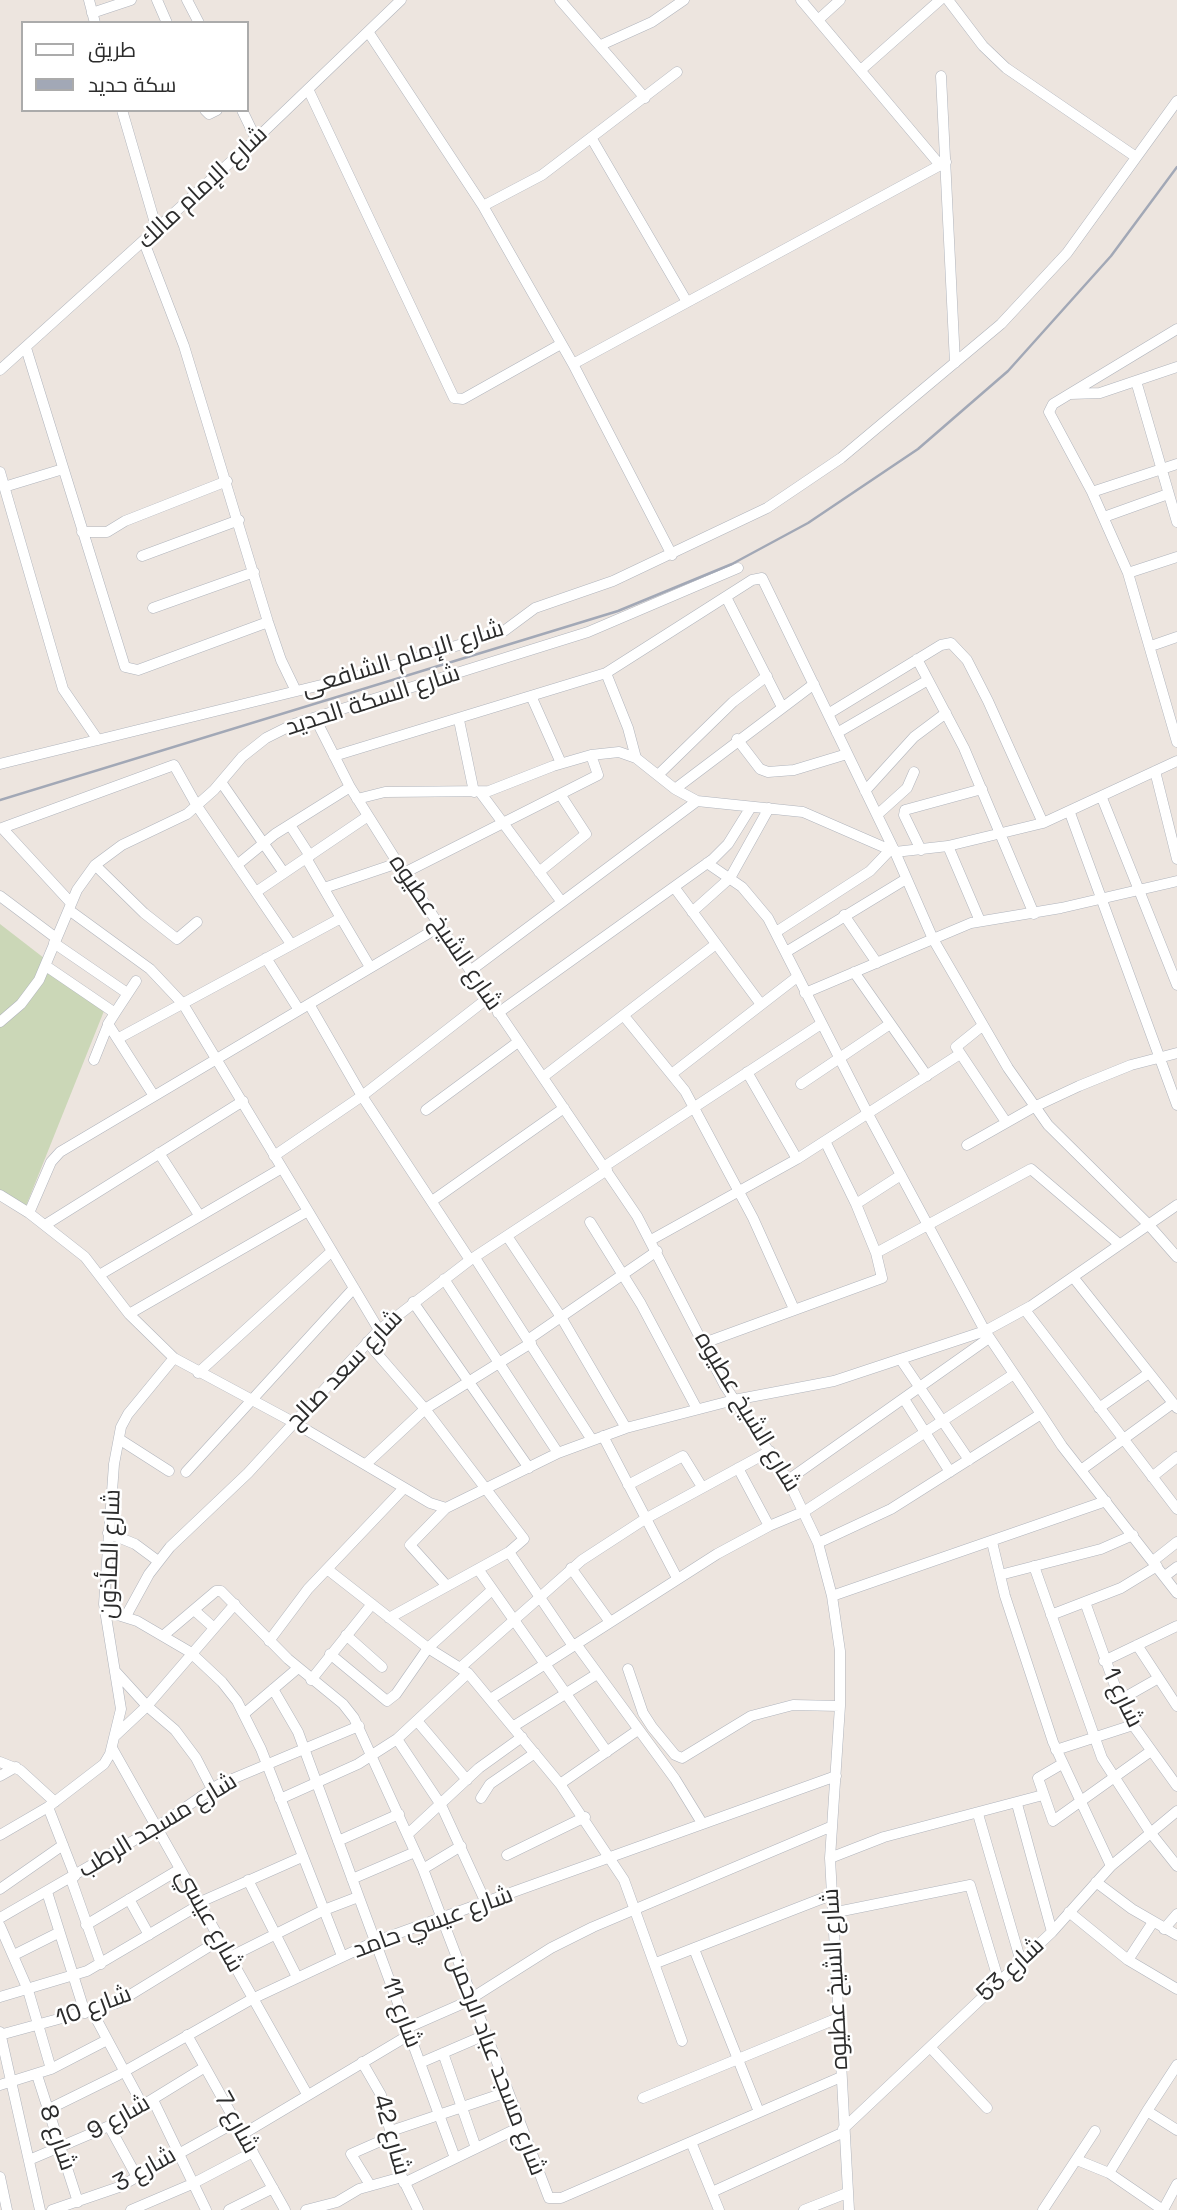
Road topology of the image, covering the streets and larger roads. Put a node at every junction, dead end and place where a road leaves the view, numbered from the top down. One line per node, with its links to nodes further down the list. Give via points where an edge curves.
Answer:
1 (89, 0): 12 (street)
2 (131, 0): 12 (street)
3 (157, 0): 14 (street)
4 (187, 0): 15 (street)
5 (401, 0): 16 (street, شارع الإمام مالك)
6 (560, 0): 17 (street)
7 (684, 0): 17 (street, via 652,22)
8 (801, 0): 13 (street)
9 (840, 0): 13 (street)
10 (940, 0): 18 (street)
11 (948, 0): 28 (street, via 1006,68)
12 (94, 18)
13 (818, 20): 18 (street)
14 (166, 21)
15 (198, 21)
16 (369, 33): 21 (street, شارع الإمام مالك); 30 (street)
17 (601, 45): 22 (street)
18 (862, 69): 29 (street)
19 (677, 72): 22 (street)
20 (941, 76): 29 (street)
21 (308, 89): 26 (street, شارع الإمام مالك); 35 (street, via 454,398 463,399)
22 (645, 98): 27 (street)
23 (1177, 101): 28 (street, شارع الإمام الشافعى)
24 (122, 112): 31 (street)
25 (243, 112): 26 (street)
26 (256, 139): 31 (street, شارع الإمام مالك)
27 (592, 139): 30 (street, via 542,175); 33 (street)
28 (1136, 157): 37 (street, شارع الإمام الشافعى, via 1053,270)
29 (943, 164): 33 (street); 37 (street)
30 (483, 206): 35 (street)
31 (157, 230): 32 (street, شارع الإمام مالك)
32 (144, 242): 36 (street, شارع الإمام مالك); 47 (street, via 184,346)
33 (687, 302): 38 (street)
34 (1177, 329): 42 (street)
35 (561, 344): 38 (street)
36 (26, 348): 40 (street, شارع الإمام مالك); 44 (street)
37 (955, 363): 55 (street, شارع الإمام الشافعى, via 805,484)
38 (573, 364): 55 (street)
39 (1177, 367): 41 (street)
40 (0, 370)
41 (1136, 381): 42 (street, via 1100,393); 45 (street)
42 (1069, 394): 49 (street, via 1049,412)
43 (1177, 464): 45 (street)
44 (63, 469): 48 (street); 54 (street)
45 (1160, 469): 49 (street); 50 (street)
46 (0, 472): 48 (street)
47 (227, 481): 52 (street); 54 (street, via 107,532)
48 (4, 487): 81 (street, via 63,689)
49 (1092, 492): 51 (street)
50 (1168, 494): 51 (street); 53 (street)
51 (1104, 517): 60 (street)
52 (239, 520): 56 (street); 59 (street)
53 (1177, 522)
54 (82, 532): 63 (street, via 128,670)
55 (672, 555): 71 (street, شارع الإمام الشافعى, via 534,608 504,631 362,676)
56 (142, 556)
57 (1177, 557): 60 (street)
58 (738, 568): 77 (street, شارع السكة الحديد, via 588,632)
59 (254, 572): 62 (street); 63 (street)
60 (1128, 573): 65 (street)
61 (726, 597): 67 (street); 68 (street); 70 (street, via 762,578)
62 (153, 608)
63 (268, 622): 71 (street)
64 (1177, 637): 65 (street)
65 (1151, 646): 73 (street)
66 (917, 659): 69 (street); 76 (street); 110 (street, via 946,643 960,650 1011,748)
67 (606, 673): 72 (street); 86 (street)
68 (767, 677): 74 (street); 92 (street, via 720,713)
69 (928, 680): 75 (street); 79 (street)
70 (814, 684): 74 (street); 76 (street)
71 (296, 691): 81 (street, شارع الإمام الشافعى)
72 (532, 698): 78 (street); 88 (street)
73 (1173, 706): 82 (street)
74 (782, 707): 80 (street)
75 (946, 713): 96 (street); 97 (street, via 914,737)
76 (828, 714): 79 (street)
77 (315, 718): 85 (street, شارع الشيخ عطيوه); 93 (street, شارع السكة الحديد, via 266,737)
78 (459, 720): 85 (street); 98 (street)
79 (837, 733): 83 (street)
80 (737, 739): 83 (street, via 760,769 768,772 794,770); 95 (street)
81 (98, 740): 89 (street, شارع الإمام الشافعى)
82 (1177, 742)
83 (847, 754): 97 (street)
84 (592, 755): 86 (street, via 619,752); 88 (street); 99 (street, via 600,774)
85 (334, 756): 94 (street, شارع الشيخ عطيوه)
86 (636, 758): 92 (street)
87 (1177, 761): 90 (street)
88 (561, 763): 98 (street, via 501,788)
89 (0, 764)
90 (1155, 771): 100 (street); 118 (street)
91 (914, 772): 107 (street, via 907,788)
92 (658, 775): 95 (street)
93 (221, 782): 103 (street, شارع السكة الحديد); 113 (street)
94 (350, 787): 101 (street, شارع الشيخ عطيوه); 111 (street)
95 (675, 789): 102 (street)
96 (982, 789): 112 (street); 115 (street, via 905,810)
97 (865, 791): 107 (street)
98 (477, 792): 101 (street, via 385,792); 109 (street)
99 (560, 794): 109 (street); 123 (street, via 586,834)
100 (1102, 798): 106 (street); 131 (street)
101 (357, 799): 108 (street, شارع الشيخ عطيوه)
102 (697, 801): 104 (street); 135 (street)
103 (197, 806): 121 (street); 122 (street, شارع السكة الحديد, via 122,845); 136 (street, via 174,765 5,825 4,832)
104 (751, 807): 105 (street); 120 (street, via 729,844)
105 (769, 808): 116 (street, via 812,815); 126 (street)
106 (1070, 813): 110 (street); 134 (street)
107 (877, 815): 116 (street)
108 (368, 816): 117 (street); 119 (street, شارع الشيخ عطيوه)
109 (502, 822): 123 (street); 125 (street)
110 (1043, 823): 112 (street)
111 (290, 825): 113 (street); 117 (street)
112 (1000, 835): 114 (street); 138 (street)
113 (264, 843): 121 (street); 124 (street)
114 (948, 846): 115 (street); 141 (street)
115 (921, 850): 116 (street)
116 (892, 851): 127 (street); 144 (street, via 870,871)
117 (308, 857): 124 (street); 130 (street)
118 (1177, 859)
119 (398, 863): 125 (street, شارع الشيخ عطيوه); 130 (street)
120 (707, 863): 126 (street); 129 (street)
121 (237, 864): 132 (street)
122 (95, 865): 136 (street, شارع السكة الحديد); 142 (street, via 144,914 177,939)
123 (539, 872): 135 (street)
124 (284, 873): 132 (street)
125 (404, 873): 143 (street, شارع الشيخ عطيوه)
126 (730, 878): 137 (street); 144 (street, via 758,904)
127 (906, 879): 139 (street); 145 (street)
128 (1177, 881): 131 (street)
129 (674, 887): 137 (street); 167 (street)
130 (324, 888): 140 (street)
131 (1138, 890): 134 (street); 158 (street)
132 (256, 892): 147 (street)
133 (0, 896): 146 (street)
134 (1104, 899): 138 (street); 178 (street)
135 (561, 901): 154 (street)
136 (70, 906): 146 (street, شارع السكة الحديد); 163 (street, via 150,969)
137 (692, 912): 148 (street)
138 (1034, 914): 141 (street)
139 (844, 915): 149 (street); 151 (street)
140 (341, 918): 147 (street); 153 (street)
141 (980, 921): 145 (street)
142 (197, 922)
143 (439, 926): 153 (street); 154 (street, شارع الشيخ عطيوه)
144 (776, 932): 149 (street)
145 (933, 939): 151 (street); 173 (street)
146 (55, 941): 152 (street, شارع السكة الحديد); 159 (street)
147 (291, 944): 150 (street)
148 (716, 944): 162 (street); 168 (street)
149 (786, 952): 156 (street)
150 (266, 958): 163 (street); 165 (street)
151 (877, 962): 155 (street)
152 (46, 966): 166 (street); 169 (street, شارع السكة الحديد, via 30,992)
153 (370, 967): 164 (street)
154 (470, 971): 161 (street, شارع الشيخ عطيوه)
155 (854, 972): 160 (street); 171 (street)
156 (797, 977): 160 (street); 162 (street)
157 (136, 981): 159 (street)
158 (1177, 985)
159 (127, 993): 166 (street)
160 (805, 993): 170 (street)
161 (488, 998): 167 (street, شارع الشيخ عطيوه); 188 (street)
162 (760, 1003): 183 (street)
163 (183, 1004): 174 (street); 179 (street)
164 (309, 1004): 165 (street); 188 (street)
165 (299, 1010): 179 (street)
166 (115, 1013): 172 (street)
167 (498, 1013): 175 (street, شارع الشيخ عطيوه)
168 (624, 1016): 183 (street); 185 (street)
169 (0, 1022)
170 (821, 1024): 181 (street); 182 (street, شارع سعد صالح)
171 (890, 1024): 181 (street); 184 (street)
172 (108, 1025): 174 (street); 180 (street)
173 (982, 1026): 177 (street, via 956,1044); 192 (street)
174 (119, 1038): 187 (street)
175 (518, 1042): 185 (street, شارع الشيخ عطيوه); 194 (street)
176 (1177, 1053): 178 (street)
177 (960, 1054): 184 (street); 196 (street)
178 (1158, 1057): 190 (street); 192 (street)
179 (217, 1058): 187 (street); 189 (street)
180 (94, 1060)
181 (839, 1060): 186 (street); 195 (street)
182 (747, 1072): 191 (street, شارع سعد صالح); 201 (street)
183 (673, 1073): 191 (street)
184 (927, 1076): 195 (street)
185 (543, 1077): 193 (street, شارع الشيخ عطيوه)
186 (801, 1084)
187 (154, 1096): 211 (street, via 60,1153 51,1162)
188 (362, 1096): 200 (street); 207 (street)
189 (243, 1101): 199 (street); 200 (street)
190 (1177, 1105)
191 (693, 1106): 203 (street, شارع سعد صالح); 205 (street)
192 (1034, 1107): 196 (street); 214 (street)
193 (565, 1108): 203 (street, شارع الشيخ عطيوه); 207 (street)
194 (426, 1110)
195 (867, 1114): 197 (street); 204 (street)
196 (1006, 1122): 198 (street)
197 (825, 1141): 201 (street); 208 (street)
198 (967, 1145)
199 (159, 1153): 212 (street); 215 (street)
200 (274, 1156): 202 (street)
201 (797, 1159): 205 (street)
202 (282, 1168): 210 (street); 212 (street)
203 (606, 1168): 217 (street, شارع سعد صالح); 218 (street, شارع الشيخ عطيوه)
204 (901, 1175): 208 (street); 216 (street)
205 (739, 1191): 218 (street); 231 (street)
206 (0, 1195): 211 (street)
207 (432, 1201): 224 (street)
208 (856, 1204): 222 (street)
209 (1177, 1205): 214 (street)
210 (308, 1211): 220 (street); 233 (street)
211 (29, 1213): 215 (street)
212 (199, 1215): 225 (street)
213 (590, 1222): 226 (street)
214 (1148, 1224): 219 (street); 223 (street)
215 (45, 1225): 225 (street)
216 (928, 1227): 219 (street, via 1031,1170); 222 (street); 236 (street)
217 (507, 1236): 224 (street, شارع سعد صالح); 234 (street)
218 (651, 1240): 221 (street, شارع الشيخ عطيوه)
219 (1119, 1244): 227 (street)
220 (331, 1251): 229 (street); 244 (street)
221 (657, 1251): 226 (street); 239 (street, شارع الشيخ عطيوه)
222 (876, 1254): 231 (street, via 883,1273 880,1281)
223 (1177, 1257)
224 (472, 1259): 228 (street, شارع سعد صالح); 237 (street)
225 (101, 1274): 233 (street)
226 (624, 1275): 234 (street); 254 (street)
227 (1073, 1276): 232 (street); 243 (street)
228 (444, 1279): 230 (street, شارع سعد صالح); 242 (street)
229 (354, 1288): 235 (street); 248 (street)
230 (413, 1302): 235 (street, شارع سعد صالح); 246 (street)
231 (794, 1309): 239 (street)
232 (1025, 1310): 236 (street); 252 (street)
233 (129, 1314): 240 (street)
234 (561, 1317): 237 (street); 258 (street)
235 (379, 1330): 238 (street, شارع سعد صالح)
236 (987, 1334): 241 (street); 245 (street); 247 (street)
237 (530, 1341): 242 (street); 263 (street)
238 (367, 1342): 253 (street); 256 (street, شارع سعد صالح)
239 (704, 1343): 250 (street, شارع الشيخ عطيوه)
240 (174, 1358): 244 (street); 261 (street, شارع المأذون, via 137,1400)
241 (901, 1360): 247 (street); 250 (street, via 834,1381)
242 (500, 1363): 246 (street); 265 (street)
243 (1150, 1373): 251 (street); 252 (street)
244 (198, 1374): 248 (street)
245 (1014, 1374): 255 (street); 257 (street)
246 (469, 1381): 253 (street); 269 (street)
247 (921, 1388): 249 (street); 257 (street)
248 (249, 1399): 256 (street); 273 (street)
249 (904, 1399): 259 (street); 276 (street)
250 (734, 1400): 254 (street); 264 (street, شارع الشيخ عطيوه)
251 (1175, 1405): 262 (street)
252 (1099, 1408): 262 (street)
253 (425, 1409): 268 (street); 280 (street)
254 (697, 1409): 258 (street)
255 (1041, 1414): 267 (street); 272 (street)
256 (293, 1422): 268 (street); 293 (street, شارع سعد صالح)
257 (945, 1422): 259 (street); 267 (street)
258 (626, 1428): 260 (street)
259 (926, 1434): 274 (street); 284 (street)
260 (603, 1436): 263 (street); 277 (street)
261 (119, 1439): 271 (street); 287 (street, شارع المأذون)
262 (1123, 1439): 272 (street); 275 (street)
263 (592, 1440): 265 (street)
264 (770, 1451): 270 (street); 276 (street, شارع الشيخ عطيوه)
265 (558, 1453): 269 (street)
266 (1177, 1457): 275 (street)
267 (969, 1460): 274 (street)
268 (366, 1464): 279 (street)
269 (529, 1468): 280 (street)
270 (738, 1468): 278 (street); 286 (street)
271 (169, 1471)
272 (1081, 1471): 281 (street)
273 (186, 1472)
274 (950, 1472): 291 (street, via 877,1516)
275 (1152, 1477): 283 (street)
276 (788, 1480): 284 (street, شارع الشيخ عطيوه)
277 (628, 1485): 278 (street, via 683,1456); 285 (street)
278 (702, 1487): 285 (street)
279 (404, 1488): 282 (street); 298 (street)
280 (489, 1490): 282 (street); 292 (street, via 524,1539)
281 (1106, 1501): 288 (street); 289 (street)
282 (446, 1508): 303 (street, via 410,1545)
283 (1177, 1509)
284 (805, 1511): 286 (street); 291 (street, شارع الشيخ عطيوه)
285 (645, 1519): 297 (street); 302 (street)
286 (769, 1526): 302 (street)
287 (108, 1533): 293 (street, via 135,1544); 312 (street, شارع المأذون)
288 (1133, 1535): 294 (street); 295 (street, via 1101,1549)
289 (992, 1542): 300 (street); 306 (street)
290 (1177, 1542): 294 (street)
291 (818, 1543): 306 (street, شارع الشيخ عطيوه)
292 (509, 1552): 299 (street); 307 (street)
293 (158, 1561): 314 (street, شارع سعد صالح)
294 (1155, 1564): 301 (street); 308 (street, via 1132,1583)
295 (1034, 1566): 300 (street); 313 (street)
296 (1177, 1567): 301 (street)
297 (571, 1568): 307 (street); 317 (street)
298 (327, 1569): 310 (street); 322 (street)
299 (478, 1569): 303 (street); 304 (street)
300 (1000, 1575): 357 (street)
301 (1166, 1576): 305 (street)
302 (677, 1578): 317 (street)
303 (446, 1585): 315 (street)
304 (492, 1590): 316 (street); 325 (street)
305 (1177, 1593)
306 (832, 1596): 343 (street, شارع الشيخ عطيوه, via 840,1651)
307 (538, 1597): 316 (street); 323 (street)
308 (1085, 1602): 313 (street); 328 (street, شارع 1)
309 (234, 1604): 311 (street, شارع مسجد عباد الرحمن, via 216,1591); 319 (street); 322 (street, شارع مسجد عباد الرحمن)
310 (372, 1604): 315 (street); 321 (street)
311 (194, 1610): 319 (street); 320 (street)
312 (105, 1611): 314 (street); 334 (street, شارع المأذون)
313 (1051, 1615): 354 (street)
314 (126, 1616): 320 (street)
315 (389, 1618): 325 (street)
316 (513, 1620): 329 (street); 333 (street)
317 (610, 1622): 323 (street)
318 (1177, 1626): 324 (street)
319 (214, 1627): 326 (street)
320 (163, 1634): 326 (street)
321 (346, 1635): 327 (street); 330 (street)
322 (269, 1641): 331 (street, شارع مسجد عباد الرحمن)
323 (574, 1645): 329 (street); 335 (street)
324 (1137, 1645): 328 (street); 336 (street)
325 (428, 1648): 327 (street, via 387,1701); 333 (street)
326 (190, 1653): 342 (street); 345 (street, via 222,1682)
327 (331, 1654): 337 (street)
328 (1104, 1661): 341 (street, شارع 1)
329 (545, 1664): 339 (street); 340 (street)
330 (382, 1667)
331 (298, 1668): 337 (street, شارع مسجد عباد الرحمن); 338 (street)
332 (628, 1669): 343 (street, via 647,1720 682,1758 751,1716 793,1705)
333 (465, 1670): 340 (street); 346 (street)
334 (116, 1672): 342 (street); 351 (street, شارع المأذون, via 121,1709)
335 (597, 1674): 339 (street); 350 (street)
336 (1157, 1679): 341 (street); 344 (street)
337 (311, 1680): 348 (street, شارع مسجد عباد الرحمن, via 342,1704)
338 (273, 1689): 345 (street); 356 (street, شارع 11)
339 (566, 1694): 349 (street); 360 (street)
340 (492, 1698): 349 (street)
341 (1120, 1700): 347 (street, شارع 1)
342 (147, 1706): 351 (street); 373 (street, via 183,1739)
343 (840, 1706): 367 (street, شارع الشيخ عطيوه)
344 (1177, 1706)
345 (245, 1713): 364 (street)
346 (418, 1722): 353 (street); 369 (street)
347 (1133, 1725): 354 (street); 358 (street, شارع 1)
348 (359, 1726): 356 (street, شارع مسجد الرطب); 361 (street, شارع مسجد عباد الرحمن)
349 (514, 1726): 352 (street)
350 (638, 1730): 360 (street); 385 (street)
351 (116, 1735): 355 (street, شارع المأذون)
352 (522, 1737): 359 (street); 369 (street)
353 (397, 1739): 361 (street); 380 (street)
354 (1093, 1739): 357 (street); 368 (street)
355 (112, 1748): 378 (street, شارع المأذون, via 104,1763); 386 (street, شارع عيسي)
356 (304, 1749): 364 (street, شارع مسجد الرطب); 370 (street, شارع 11)
357 (1056, 1750): 363 (street)
358 (1151, 1751): 368 (street); 372 (street, شارع 1)
359 (536, 1752): 371 (street); 375 (street, via 490,1784)
360 (607, 1752): 371 (street)
361 (373, 1755): 370 (street); 382 (street, شارع مسجد عباد الرحمن)
362 (0, 1762): 365 (street)
363 (1062, 1764): 374 (street, via 1039,1776); 377 (street)
364 (266, 1765): 373 (street, شارع مسجد الرطب); 376 (street)
365 (16, 1767): 366 (street); 378 (street)
366 (0, 1776)
367 (836, 1776): 385 (street, شارع عيسي حامد); 387 (street, شارع الشيخ عطيوه)
368 (1114, 1779): 377 (street); 388 (street)
369 (467, 1780): 380 (street)
370 (317, 1783): 376 (street); 391 (street, شارع 11)
371 (561, 1784): 384 (street)
372 (1177, 1786)
373 (212, 1789): 386 (street, شارع مسجد الرطب)
374 (1043, 1795): 377 (street, via 1053,1821); 379 (street)
375 (481, 1798)
376 (280, 1799): 396 (street)
377 (1081, 1803): 399 (street)
378 (52, 1804): 390 (street, شارع المأذون); 392 (street)
379 (1017, 1804): 383 (street); 425 (street)
380 (441, 1805): 389 (street); 393 (street)
381 (1177, 1811): 388 (street, شارع 53)
382 (399, 1814): 389 (street, شارع مسجد عباد الرحمن); 391 (street)
383 (978, 1814): 398 (street, via 884,1837); 437 (street)
384 (585, 1817): 395 (street); 397 (street)
385 (702, 1823): 397 (street, شارع عيسي حامد)
386 (157, 1827): 401 (street, شارع عيسي); 403 (street, شارع مسجد الرطب)
387 (830, 1827): 398 (street, شارع الشيخ عطيوه); 414 (street)
388 (1150, 1832): 399 (street, شارع 53); 400 (street)
389 (408, 1834): 394 (street, شارع مسجد عباد الرحمن)
390 (0, 1835)
391 (338, 1840): 404 (street, شارع 11)
392 (63, 1845): 403 (street); 407 (street)
393 (461, 1846): 402 (street); 412 (street)
394 (415, 1852): 402 (street, شارع مسجد عباد الرحمن); 404 (street)
395 (507, 1855)
396 (302, 1857): 405 (street); 415 (street)
397 (611, 1858): 412 (street, شارع عيسي حامد); 414 (street)
398 (830, 1858): 409 (street, شارع الشيخ عطيوه)
399 (1111, 1866): 406 (street, شارع 53)
400 (1177, 1866)
401 (180, 1869): 411 (street); 413 (street, شارع عيسي)
402 (422, 1869): 419 (street, شارع مسجد عباد الرحمن)
403 (73, 1878): 408 (street, شارع مسجد الرطب); 422 (street)
404 (352, 1879): 410 (street, شارع 11)
405 (248, 1880): 413 (street); 427 (street)
406 (1096, 1882): 416 (street, شارع 53); 421 (street)
407 (0, 1889)
408 (47, 1892): 420 (street, شارع مسجد الرطب); 426 (street)
409 (831, 1895): 417 (street, شارع الشيخ عطيوه); 432 (street)
410 (358, 1897): 415 (street); 431 (street, شارع 11)
411 (129, 1899): 422 (street); 428 (street)
412 (486, 1903): 419 (street, شارع عيسي حامد)
413 (199, 1904): 428 (street); 430 (street, شارع عيسي)
414 (636, 1908): 438 (street); 446 (street, via 551,1948)
415 (324, 1910): 427 (street); 434 (street)
416 (1069, 1912): 425 (street, شارع 53); 436 (street)
417 (832, 1913): 442 (street, via 970,1885); 449 (street, شارع الشيخ عطيوه)
418 (1177, 1914): 424 (street)
419 (440, 1917): 431 (street, شارع عيسي حامد); 446 (street, شارع مسجد عباد الرحمن)
420 (0, 1918)
421 (1153, 1923): 424 (street); 436 (street)
422 (86, 1925): 439 (street)
423 (0, 1926): 433 (street)
424 (1164, 1929): 429 (street)
425 (1052, 1932): 437 (street, شارع 53)
426 (58, 1933): 433 (street); 441 (street)
427 (274, 1933): 435 (street); 440 (street)
428 (149, 1935): 439 (street)
429 (1177, 1935)
430 (218, 1941): 435 (street, شارع عيسي); 448 (street, شارع 10, via 127,1998)
431 (374, 1942): 434 (street, شارع عيسي حامد); 451 (street, شارع 11)
432 (694, 1949): 438 (street); 459 (street)
433 (14, 1955): 444 (street)
434 (342, 1956): 440 (street, شارع عيسي حامد)
435 (228, 1958): 447 (street, شارع عيسي)
436 (1128, 1959): 443 (street)
437 (1020, 1962): 442 (street, شارع 53)
438 (656, 1963): 456 (street)
439 (101, 1964): 441 (street)
440 (297, 1977): 447 (street, شارع عيسي حامد)
441 (72, 1978): 444 (street); 448 (street)
442 (999, 1982): 457 (street, شارع 53)
443 (1177, 1989)
444 (28, 1990): 445 (street); 450 (street)
445 (0, 1997)
446 (471, 1998): 451 (street); 454 (street, شارع مسجد عباد الرحمن)
447 (252, 1999): 453 (street, شارع عيسي حامد); 471 (street, شارع عيسي)
448 (89, 2012): 450 (street, شارع 10); 455 (street)
449 (838, 2018): 459 (street); 467 (street, شارع الشيخ عطيوه)
450 (40, 2026): 452 (street, شارع 10); 464 (street)
451 (408, 2032): 460 (street); 461 (street, شارع 11)
452 (0, 2034): 468 (street)
453 (187, 2035): 463 (street, شارع 7); 465 (street, شارع عيسي حامد)
454 (485, 2035): 458 (street); 470 (street, شارع مسجد عباد الرحمن)
455 (107, 2040): 464 (street); 465 (street)
456 (682, 2041)
457 (930, 2047): 475 (street); 483 (street, شارع 53)
458 (443, 2053): 461 (street); 474 (street)
459 (737, 2060): 472 (street); 478 (street)
460 (362, 2062): 471 (street); 486 (street, شارع 42, via 381,2095)
461 (420, 2063): 479 (street, شارع 11)
462 (1177, 2065): 477 (street)
463 (205, 2067): 473 (street, شارع 9); 480 (street, شارع 7)
464 (51, 2069): 466 (street)
465 (125, 2072): 473 (street); 476 (street, شارع عيسي حامد)
466 (37, 2075): 468 (street); 476 (street, شارع 8)
467 (841, 2077): 478 (street); 483 (street, شارع الشيخ عطيوه)
468 (12, 2083): 469 (street); 494 (street)
469 (0, 2085)
470 (507, 2092): 474 (street); 482 (street, شارع مسجد عباد الرحمن)
471 (307, 2094): 487 (street)
472 (643, 2098)
473 (148, 2103): 481 (street, شارع 9); 492 (street)
474 (462, 2107): 479 (street); 490 (street)
475 (987, 2108)
476 (47, 2110): 489 (street, شارع 8)
477 (1147, 2111): 484 (street); 496 (street)
478 (759, 2112): 488 (street)
479 (439, 2115): 486 (street); 493 (street, شارع 11)
480 (236, 2122): 487 (street, شارع 7); 492 (street, شارع 3)
481 (109, 2126): 489 (street, شارع 9); 498 (street)
482 (520, 2127): 488 (street, شارع مسجد عباد الرحمن, via 552,2200); 490 (street)
483 (844, 2130): 504 (street, شارع 53); 505 (street, شارع الشيخ عطيوه)
484 (1177, 2130)
485 (1095, 2131): 495 (street)
486 (392, 2133): 499 (street, شارع 42); 501 (street, via 351,2154)
487 (243, 2134): 491 (street, شارع 7)
488 (691, 2142): 504 (street)
489 (60, 2147): 494 (street, شارع 9); 506 (street, شارع 8)
490 (476, 2148): 493 (street)
491 (253, 2152): 500 (street); 503 (street, شارع 7)
492 (177, 2153): 498 (street, شارع 3); 500 (street)
493 (455, 2158): 499 (street)
494 (29, 2160): 508 (street)
495 (1077, 2160): 496 (street); 519 (street)
496 (1109, 2174): 520 (street)
497 (0, 2177): 507 (street)
498 (137, 2177): 506 (street, شارع 3)
499 (403, 2180): 501 (street); 515 (street, شارع 42)
500 (192, 2184): 510 (street); 511 (street)
501 (370, 2185): 514 (street, via 337,2202)
502 (1177, 2185): 520 (street)
503 (273, 2188): 512 (street); 513 (street, شارع 7)
504 (712, 2192): 516 (street)
505 (847, 2193): 517 (street); 518 (street, شارع الشيخ عطيوه)
506 (78, 2202): 509 (street, شارع 3)
507 (7, 2210)
508 (40, 2210)
509 (52, 2210)
510 (131, 2210)
511 (206, 2210)
512 (229, 2210)
513 (285, 2210)
514 (306, 2210)
515 (418, 2210)
516 (719, 2210)
517 (804, 2210)
518 (849, 2210)
519 (1043, 2210)
520 (1163, 2210)

